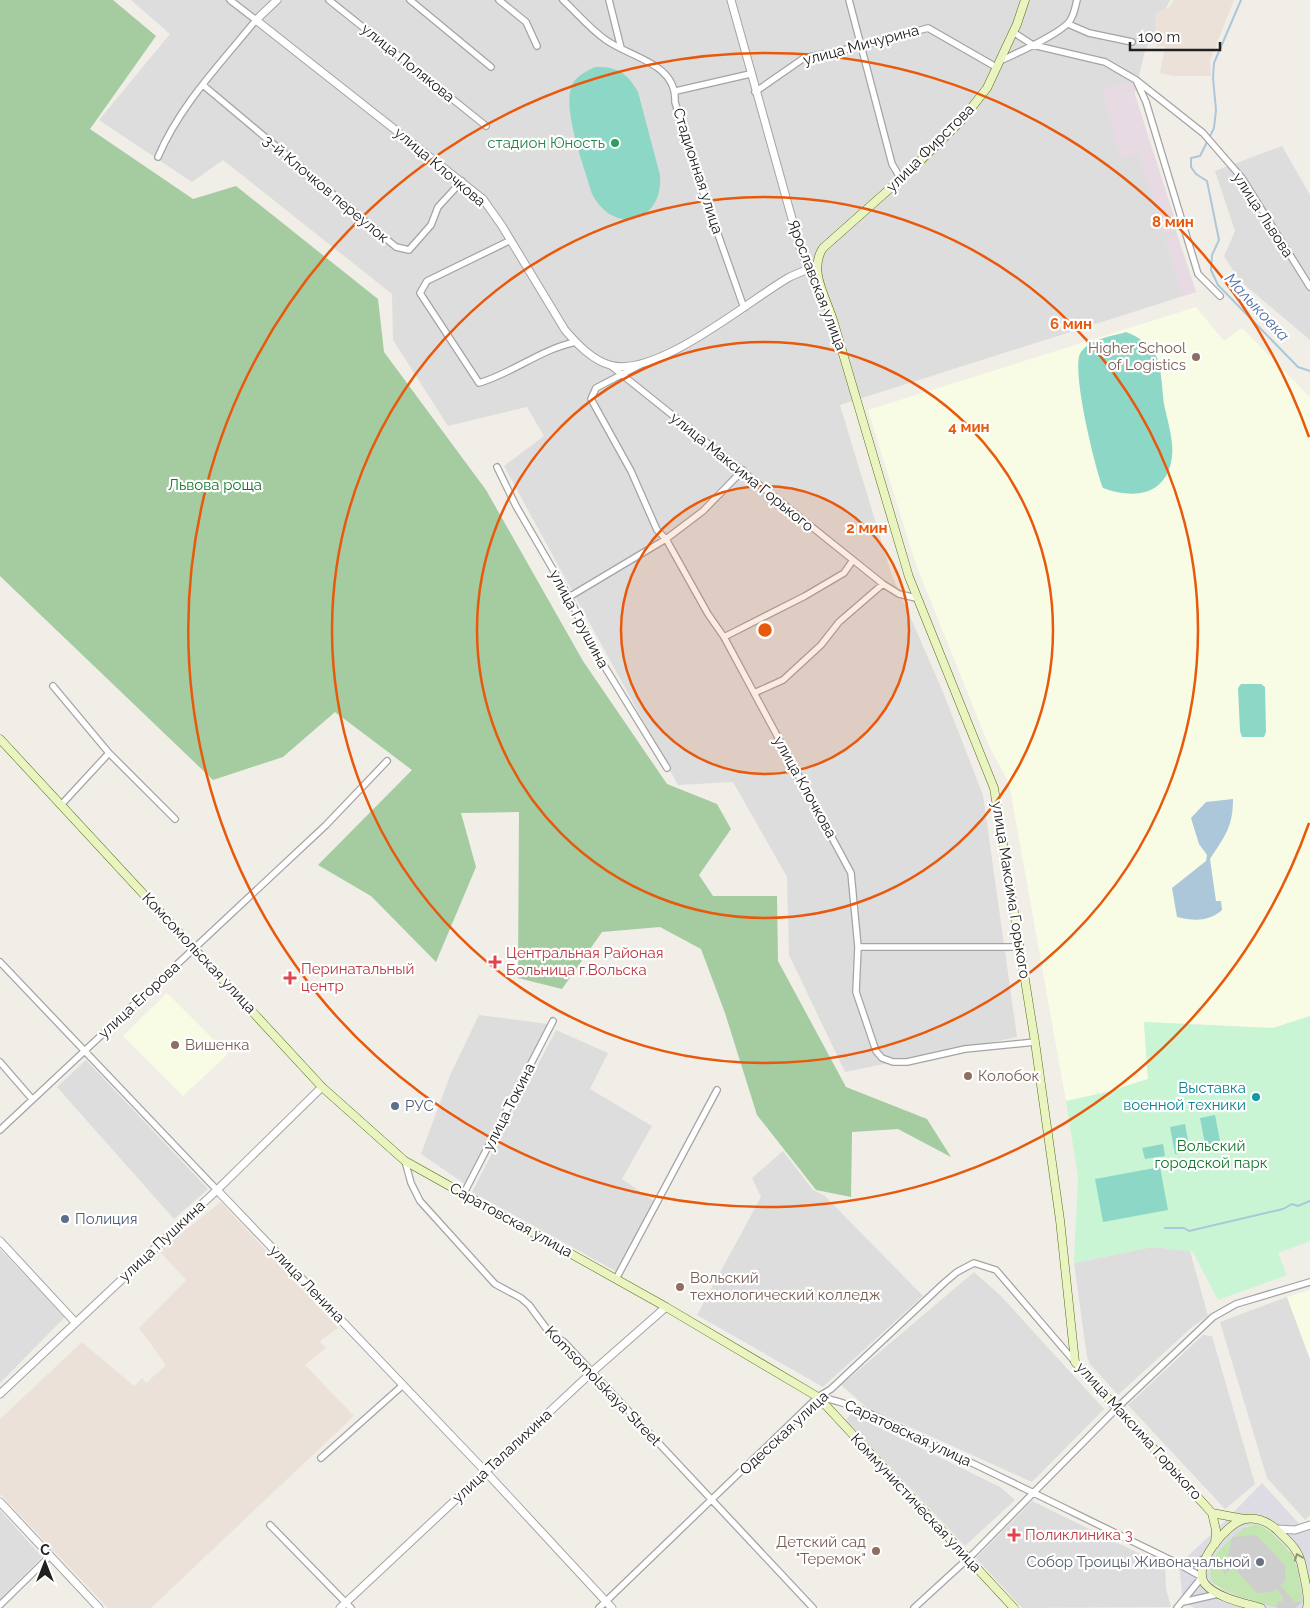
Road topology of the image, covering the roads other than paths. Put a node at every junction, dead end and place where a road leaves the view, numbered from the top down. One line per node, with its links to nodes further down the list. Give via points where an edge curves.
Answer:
1 (230, 0): 12 (street, улица Клочкова)
2 (277, 0): 12 (street)
3 (329, 0): 27 (street, улица Полякова)
4 (410, 0): 21 (street)
5 (499, 0): 17 (street, via 526,22)
6 (563, 0): 19 (street, Стадионная улица, via 606,40)
7 (609, 0): 19 (street)
8 (730, 0): 22 (street, Ярославская улица)
9 (849, 0): 18 (street)
10 (1025, 0): 14 (main road, улица Фирстова)
11 (1076, 0): 13 (street, via 1074,14)
12 (256, 20): 24 (street); 30 (street, улица Клочкова)
13 (1068, 24): 15 (street); 16 (street)
14 (1013, 32): 16 (street, улица Львова); 20 (main road, улица Фирстова)
15 (1132, 42)
16 (1033, 45): 20 (street); 23 (street, улица Львова, via 1105,62)
17 (537, 46)
18 (862, 46): 20 (street, улица Мичурина, via 928,28); 26 (street, улица Мичурина, via 804,58); 29 (street, via 892,164)
19 (621, 48): 25 (street, Стадионная улица, via 653,64 672,80)
20 (997, 64): 29 (main road, улица Фирстова, via 987,88 961,121)
21 (491, 67)
22 (750, 74): 25 (street); 26 (street, Ярославская улица)
23 (1136, 80): 34 (street, улица Львова, via 1203,133 1242,178); 35 (street, via 1146,102 1198,274)
24 (203, 85): 28 (street, via 167,136); 30 (street, 3-й Клочков переулок, via 396,247 409,250 431,225 438,207)
25 (676, 91): 36 (street, Стадионная улица, via 675,102 696,172)
26 (755, 92): 32 (street, Ярославская улица, via 801,251)
27 (486, 126)
28 (158, 157)
29 (901, 179): 32 (main road, улица Фирстова, via 828,242)
30 (462, 181): 31 (street, улица Клочкова, via 484,200)
31 (511, 240): 37 (street, улица Клочкова, via 565,330); 37 (street, via 427,281 420,293 433,315 479,383 498,377 558,346)
32 (813, 268): 33 (main road, улица Фирстова); 36 (street, via 788,278)
33 (818, 277): 47 (main road, Ярославская улица)
34 (1310, 287)
35 (1220, 296)
36 (744, 308): 38 (street, via 660,358)
37 (576, 342): 39 (street, улица Клочкова, via 592,356)
38 (642, 364): 39 (street, улица Клочкова); 40 (street)
39 (610, 365): 40 (street, улица Максима Горького)
40 (622, 375): 42 (street, улица Максима Горького); 43 (street, улица Клочкова, via 596,388 591,399 631,471 657,530)
41 (497, 467): 46 (street, улица Грушина)
42 (744, 470): 43 (street, via 703,511); 44 (street, улица Максима Горького)
43 (666, 539): 46 (street); 48 (street, улица Клочкова)
44 (853, 560): 45 (street, улица Максима Горького); 48 (street, via 844,573)
45 (883, 584): 47 (street, улица Максима Горького, via 899,594); 50 (street, via 839,622 821,645 783,680)
46 (569, 597): 54 (street, улица Грушина, via 592,646)
47 (916, 598): 58 (main road, улица Максима Горького, via 994,788)
48 (724, 637): 50 (street, улица Клочкова)
49 (53, 686): 52 (street)
50 (754, 693): 57 (street, улица Клочкова, via 851,873)
51 (0, 740): 55 (main road, Комсомольская улица)
52 (109, 753): 55 (street); 56 (street)
53 (387, 761): 59 (street, улица Егорова, via 359,793)
54 (667, 768)
55 (62, 805): 59 (main road, Комсомольская улица)
56 (175, 819)
57 (858, 947): 58 (street); 62 (street, улица Клочкова, via 856,992 876,1051 882,1058 907,1062 965,1049)
58 (1020, 947): 62 (main road, улица Максима Горького)
59 (194, 948): 63 (street, улица Егорова); 65 (main road, Комсомольская улица)
60 (0, 962): 63 (street, улица Ленина)
61 (553, 1021): 71 (street, улица Токина)
62 (1035, 1042): 77 (main road, улица Максима Горького, via 1060,1220)
63 (84, 1051): 67 (street, улица Егорова); 70 (street, улица Ленина)
64 (0, 1062): 67 (street)
65 (322, 1087): 69 (main road, Комсомольская улица); 70 (street, улица Пушкина)
66 (717, 1090): 73 (street)
67 (32, 1099): 68 (street, улица Егорова)
68 (0, 1130)
69 (405, 1161): 71 (main road, Саратовская улица); 78 (street, Komsomolskaya Street, via 420,1202 495,1284 530,1305 549,1332 564,1342)
70 (217, 1190): 76 (street, улица Пушкина); 79 (street, улица Ленина)
71 (464, 1193): 73 (main road, Саратовская улица)
72 (0, 1241): 76 (street)
73 (616, 1279): 75 (main road, Саратовская улица)
74 (1310, 1282): 82 (street, via 1236,1304 1214,1317)
75 (666, 1307): 78 (street, улица Талалихина); 81 (main road, Саратовская улица)
76 (75, 1322): 80 (street, улица Пушкина)
77 (1075, 1362): 81 (street, Одесская улица, via 996,1270 974,1263 944,1283 831,1389); 82 (main road, улица Максима Горького)
78 (592, 1372): 84 (street, улица Талалихина); 86 (street, Komsomolskaya Street)
79 (403, 1385): 83 (street); 84 (street, улица Ленина)
80 (0, 1394)
81 (818, 1397): 85 (street, Саратовская улица, via 838,1400); 86 (street, Одесская улица); 95 (main road, Коммунистическая улица)
82 (1118, 1407): 85 (street); 88 (main road, улица Максима Горького)
83 (321, 1458)
84 (486, 1472): 100 (street, улица Ленина); 103 (street, улица Талалихина)
85 (1034, 1492): 95 (street); 97 (street, Саратовская улица)
86 (711, 1498): 100 (street, Одесская улица); 108 (street, Komsomolskaya Street)
87 (0, 1502): 94 (street)
88 (1212, 1513): 89 (main road); 93 (main road)
89 (1244, 1519): 92 (main road, via 1261,1520); 93 (main road)
90 (270, 1525): 103 (street)
91 (1310, 1525): 92 (street, via 1295,1530)
92 (1276, 1529): 104 (main road, one-way to 92, via 1298,1552)
93 (1215, 1544): 96 (main road)
94 (50, 1556): 102 (street); 105 (street)
95 (968, 1559): 109 (street); 110 (main road, Коммунистическая улица)
96 (1204, 1559): 97 (street); 98 (main road)
97 (1179, 1564): 98 (street, Саратовская улица)
98 (1202, 1577): 99 (main road, via 1204,1583); 101 (street)
99 (1218, 1594): 101 (street); 112 (main road)
100 (605, 1602): 106 (street, Одесская улица); 107 (street, улица Ленина)
101 (1183, 1602): 111 (street)
102 (0, 1605)
103 (346, 1606)
104 (1308, 1607)
105 (99, 1608)
106 (599, 1608)
107 (612, 1608)
108 (813, 1608)
109 (914, 1608)
110 (1014, 1608)
111 (1177, 1608)
112 (1261, 1608)

